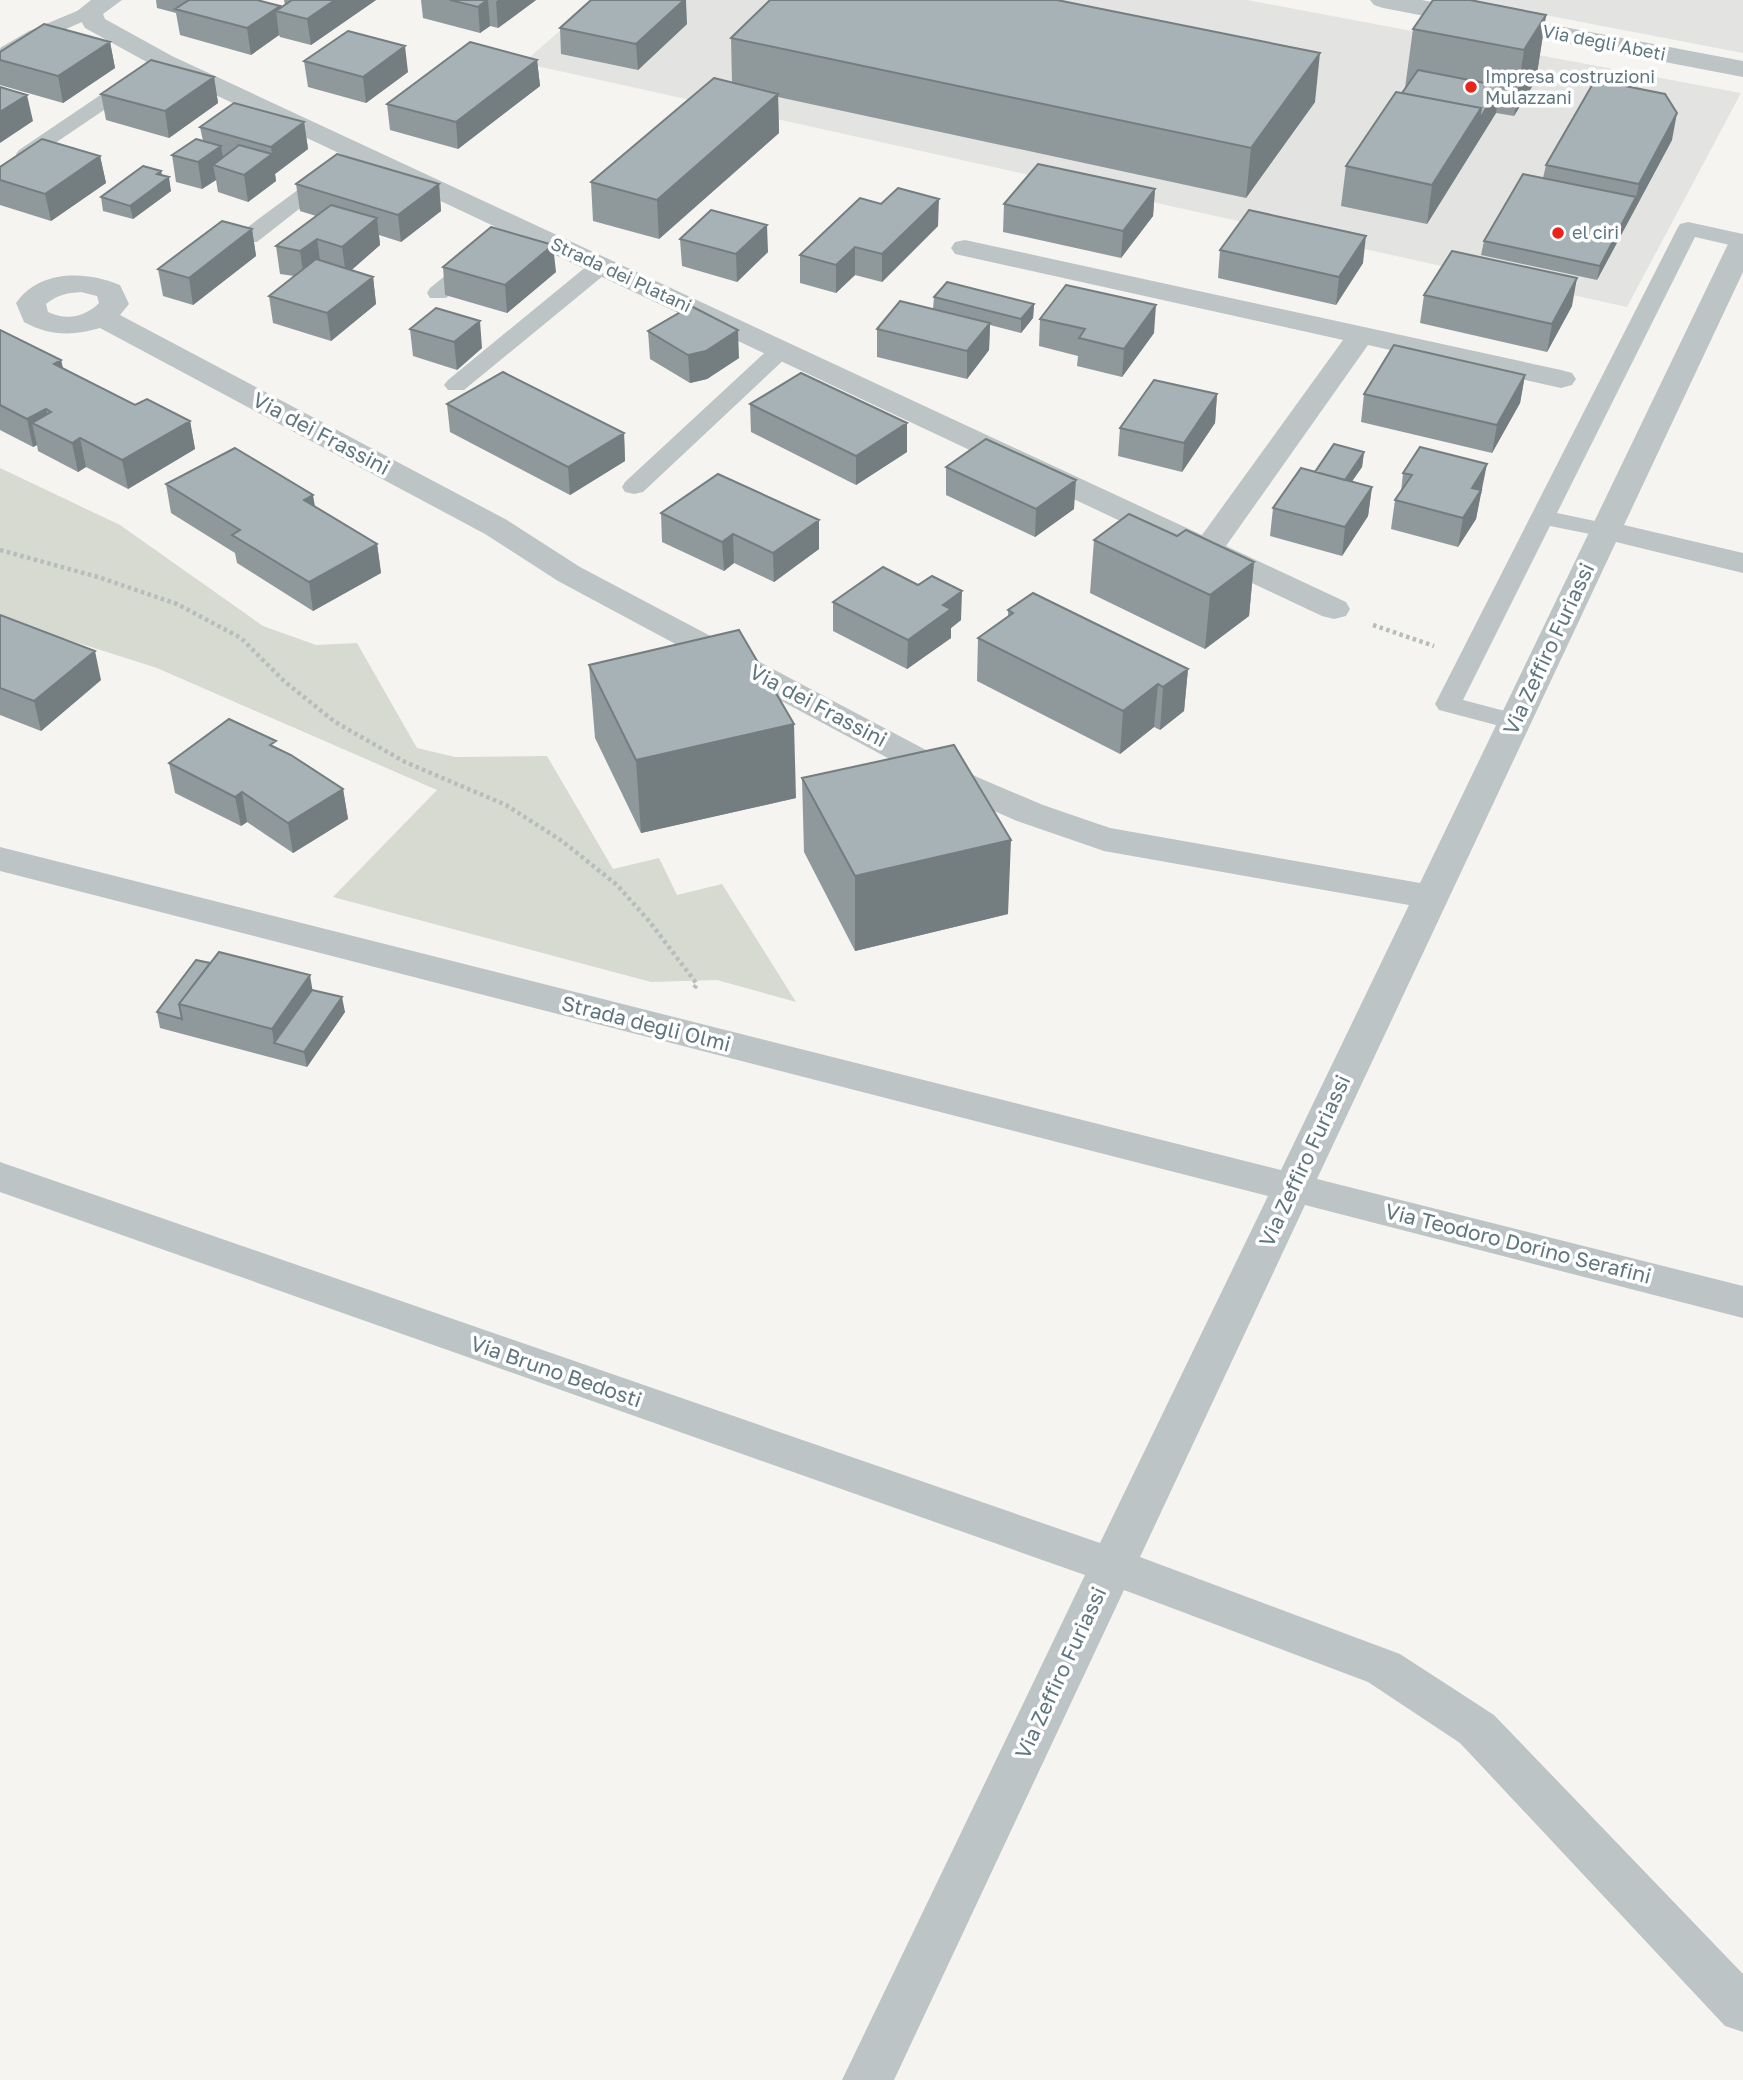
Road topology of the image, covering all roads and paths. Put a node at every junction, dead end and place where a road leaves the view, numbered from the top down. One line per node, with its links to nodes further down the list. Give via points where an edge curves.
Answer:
1 (1383, 0): 5 (street, Via degli Abeti)
2 (99, 6): 3 (lane); 4 (street, Strada dei Platani, via 94,23)
3 (0, 57)
4 (163, 61): 6 (street, Strada dei Platani); 7 (lane)
5 (1743, 69)
6 (359, 153): 8 (lane); 9 (street, Strada dei Platani)
7 (26, 154)
8 (249, 237)
9 (501, 241): 12 (street, Strada dei Platani); 13 (lane)
10 (965, 248): 15 (street)
11 (1740, 256): 20 (lane, via 1688,229); 21 (street, Via Zeffiro Furiassi)
12 (601, 266): 16 (street, Strada dei Platani); 18 (lane)
13 (438, 293)
14 (100, 317): 14 (street, via 114,304 114,297 93,284 57,286 20,300 34,316 51,325 76,325); 29 (street, Via dei Frassini, via 496,527 569,574 965,785 1019,809 1104,839)
15 (1361, 335): 17 (street); 23 (street)
16 (781, 351): 19 (lane); 23 (street, Strada dei Platani)
17 (1561, 379)
18 (456, 384)
19 (634, 487)
20 (1542, 517): 21 (lane); 26 (lane)
21 (1605, 530): 24 (street); 27 (street, Via Zeffiro Furiassi)
22 (0, 550): 30 (path, via 177,604 240,638 335,722 405,762 506,805 562,841 617,885 649,921 696,984)
23 (1207, 550): 25 (street, Strada dei Platani)
24 (1743, 563)
25 (1334, 609): 26 (path, via 1392,633)
26 (1472, 657): 27 (lane, via 1448,705)
27 (1515, 722): 29 (street, Via Zeffiro Furiassi)
28 (0, 859): 32 (street, Strada degli Olmi)
29 (1432, 897): 32 (street, Via Zeffiro Furiassi)
30 (687, 1000)
31 (0, 1177): 34 (street, Via Bruno Bedosti)
32 (1293, 1188): 33 (street, Via Teodoro Dorino Serafini); 34 (street, Via Zeffiro Furiassi)
33 (1743, 1301)
34 (1112, 1566): 35 (street, Via Bruno Bedosti, via 1384,1668 1477,1729); 36 (street, Via Zeffiro Furiassi)
35 (1743, 2009)
36 (868, 2080)

